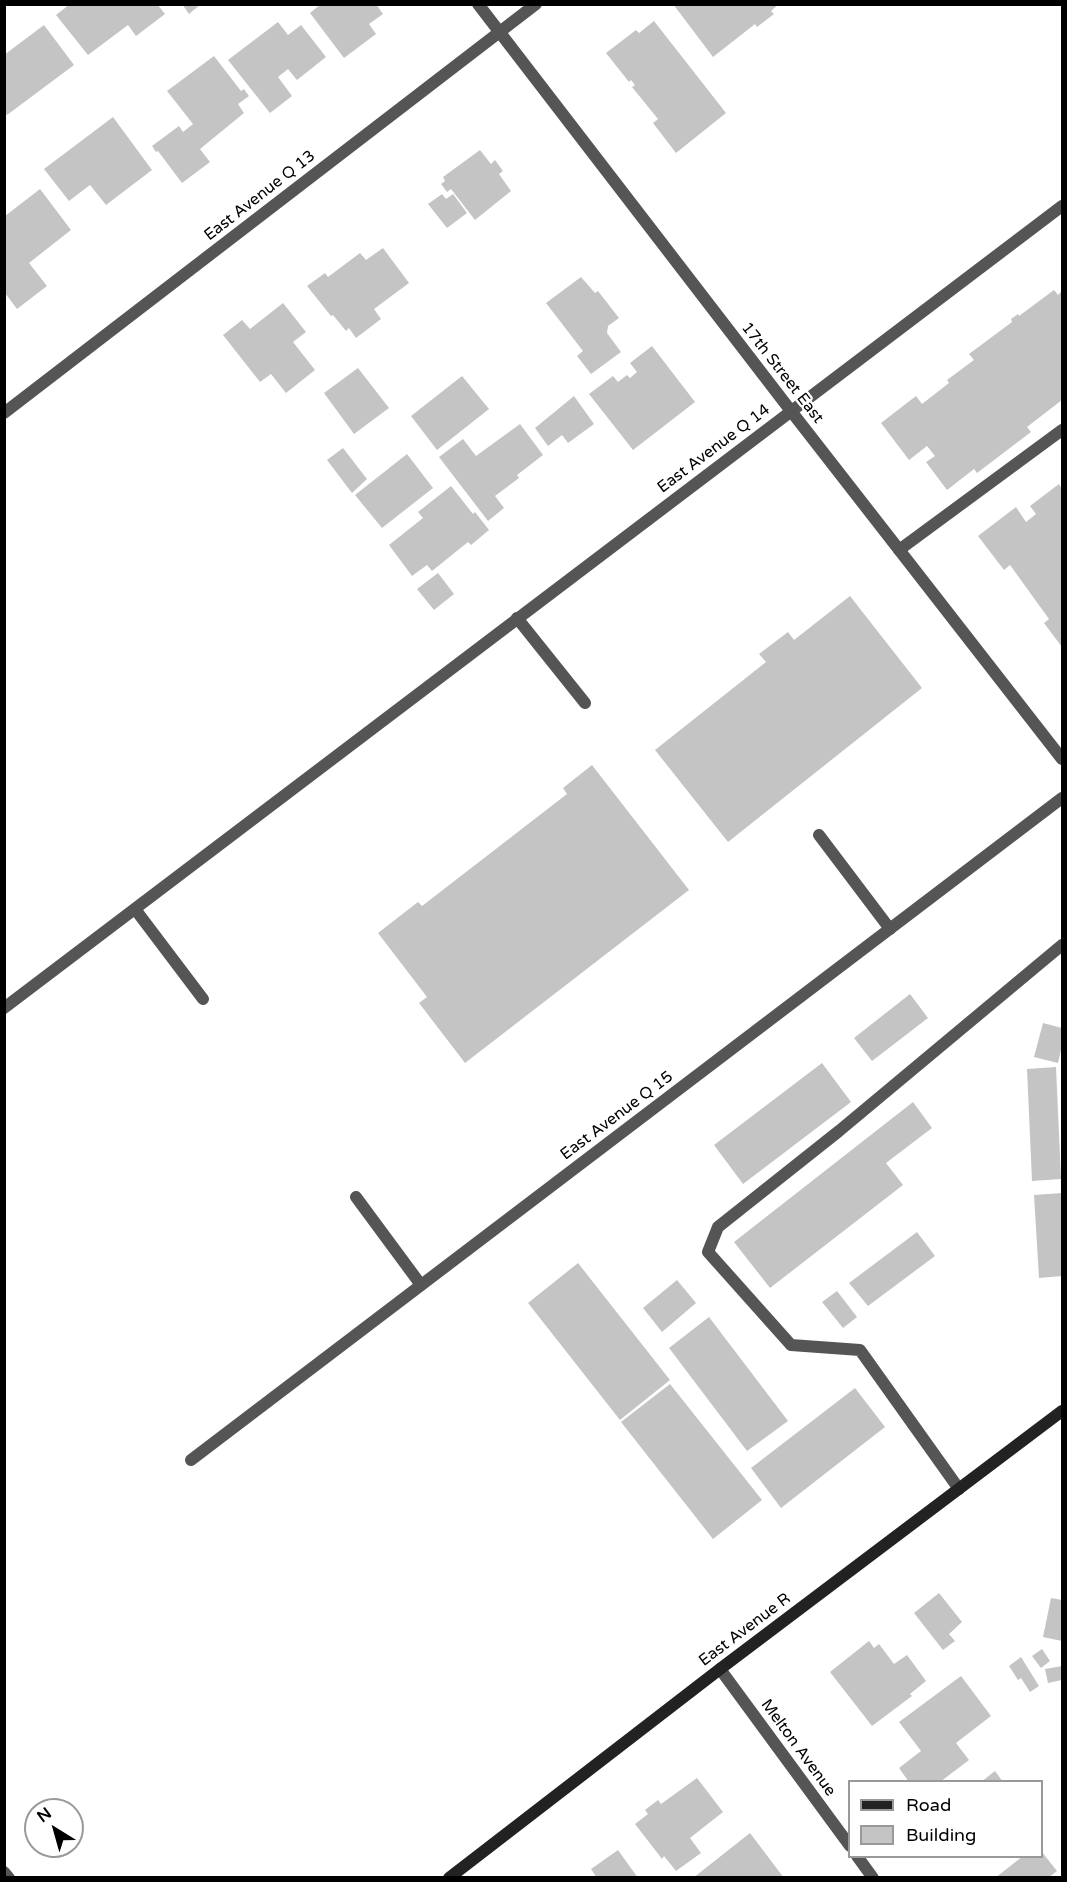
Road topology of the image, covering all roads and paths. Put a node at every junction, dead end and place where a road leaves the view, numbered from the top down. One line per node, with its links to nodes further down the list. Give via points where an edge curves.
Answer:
1 (478, 4): 3 (street, 17th Street East)
2 (536, 4): 3 (street, East Avenue Q 13)
3 (499, 32): 5 (street, 17th Street East); 6 (street, East Avenue Q 13)
4 (1062, 206): 5 (street, East Avenue Q 14)
5 (791, 411): 8 (street, 17th Street East); 9 (street, East Avenue Q 14)
6 (4, 413)
7 (1060, 436): 8 (street)
8 (899, 550): 11 (street, 17th Street East)
9 (517, 618): 10 (street); 14 (street, East Avenue Q 14)
10 (585, 703)
11 (1062, 759)
12 (1062, 798): 15 (street, East Avenue Q 15)
13 (819, 835): 15 (street)
14 (135, 909): 17 (street); 18 (street, East Avenue Q 14)
15 (890, 929): 20 (street, East Avenue Q 15)
16 (1062, 945): 23 (street, via 718,1227 708,1252 791,1345 860,1350)
17 (203, 999)
18 (4, 1008)
19 (356, 1197): 20 (street)
20 (421, 1286): 22 (street, East Avenue Q 15)
21 (1062, 1411): 23 (main road, East Avenue R)
22 (191, 1460)
23 (960, 1489): 24 (main road, East Avenue R)
24 (720, 1669): 25 (street, Melton Avenue); 29 (main road, East Avenue R)
25 (848, 1845)
26 (858, 1858): 30 (street)
27 (4, 1872): 28 (street)
28 (9, 1878)
29 (449, 1878)
30 (873, 1878)

